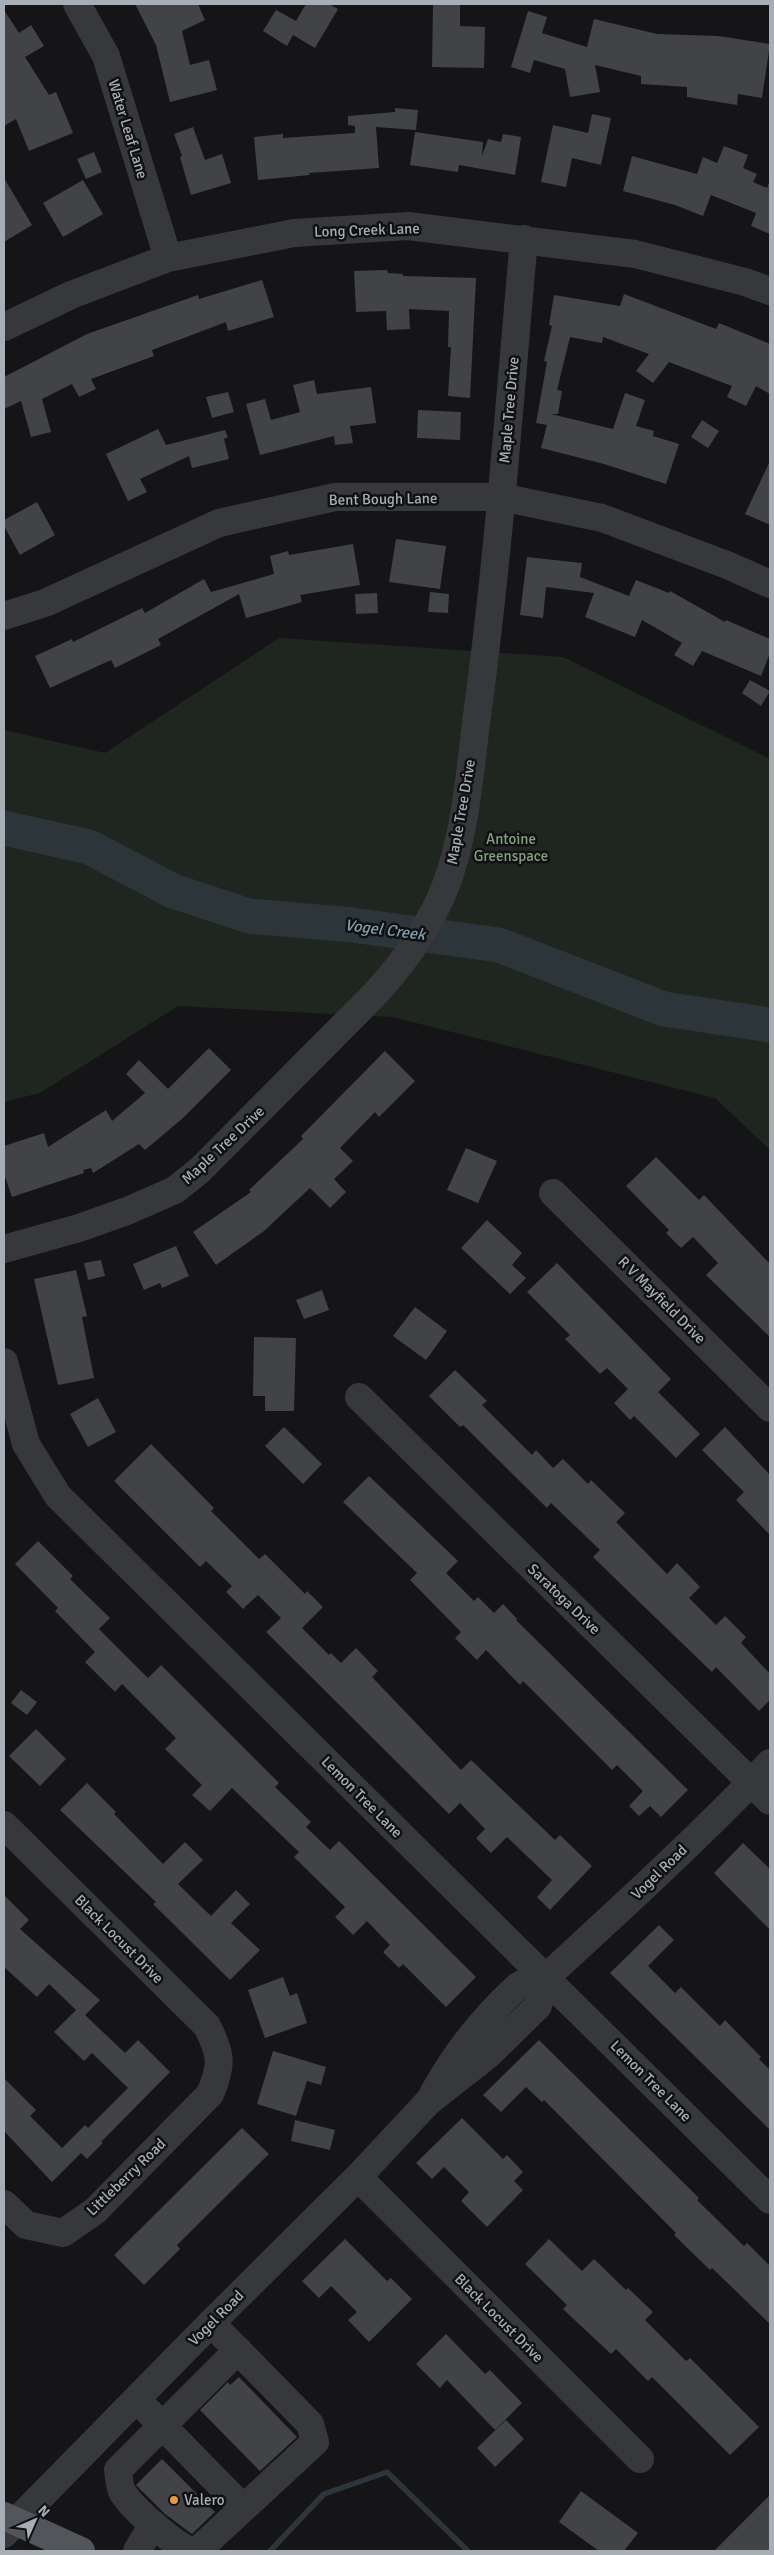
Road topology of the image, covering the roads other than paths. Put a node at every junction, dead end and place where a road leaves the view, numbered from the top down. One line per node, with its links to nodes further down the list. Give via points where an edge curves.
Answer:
1 (77, 4): 3 (street, Water Leaf Lane, via 106,56)
2 (524, 239): 3 (street, Long Creek Lane, via 398,226 294,232); 4 (street, Long Creek Lane, via 635,254); 6 (street, Maple Tree Drive)
3 (168, 258): 5 (street, Long Creek Lane, via 71,294)
4 (770, 291)
5 (4, 327)
6 (501, 497): 7 (street, Bent Bough Lane, via 602,518); 8 (street, Bent Bough Lane, via 335,497 218,524 45,603); 10 (street, Maple Tree Drive, via 484,662 461,826 440,901 418,942 376,993 206,1164 175,1190 87,1226)
7 (770, 584)
8 (4, 616)
9 (553, 1193): 13 (street, R V Mayfield Drive)
10 (4, 1249)
11 (4, 1362): 18 (street, Lemon Tree Lane, via 26,1444 58,1496)
12 (359, 1397): 15 (street, Saratoga Drive)
13 (770, 1408)
14 (770, 1763): 15 (street, Vogel Road)
15 (751, 1783): 16 (street, Saratoga Drive); 18 (street, Vogel Road)
16 (770, 1802)
17 (4, 1825): 19 (street, Black Locust Drive, via 207,2026 219,2050)
18 (546, 1978): 20 (street, Vogel Road, via 518,1985 449,2064 428,2102); 21 (street, Lemon Tree Lane)
19 (219, 2060): 22 (street, Littleberry Road, via 218,2076 210,2094 95,2211 63,2233 26,2225)
20 (358, 2177): 23 (street, Vogel Road); 27 (street, Black Locust Drive)
21 (770, 2200)
22 (4, 2204)
23 (211, 2323): 24 (street); 25 (street, Vogel Road)
24 (238, 2350): 26 (street); 28 (street, via 310,2424 315,2442)
25 (136, 2399): 26 (street); 29 (street, Vogel Road)
26 (162, 2425): 28 (street); 30 (street, via 118,2470 122,2492)
27 (640, 2459)
28 (243, 2508): 34 (street)
29 (8, 2524): 31 (main road)
30 (153, 2524): 32 (street); 33 (street, via 182,2548)
31 (81, 2551)
32 (137, 2551)
33 (192, 2551)
34 (196, 2551)

